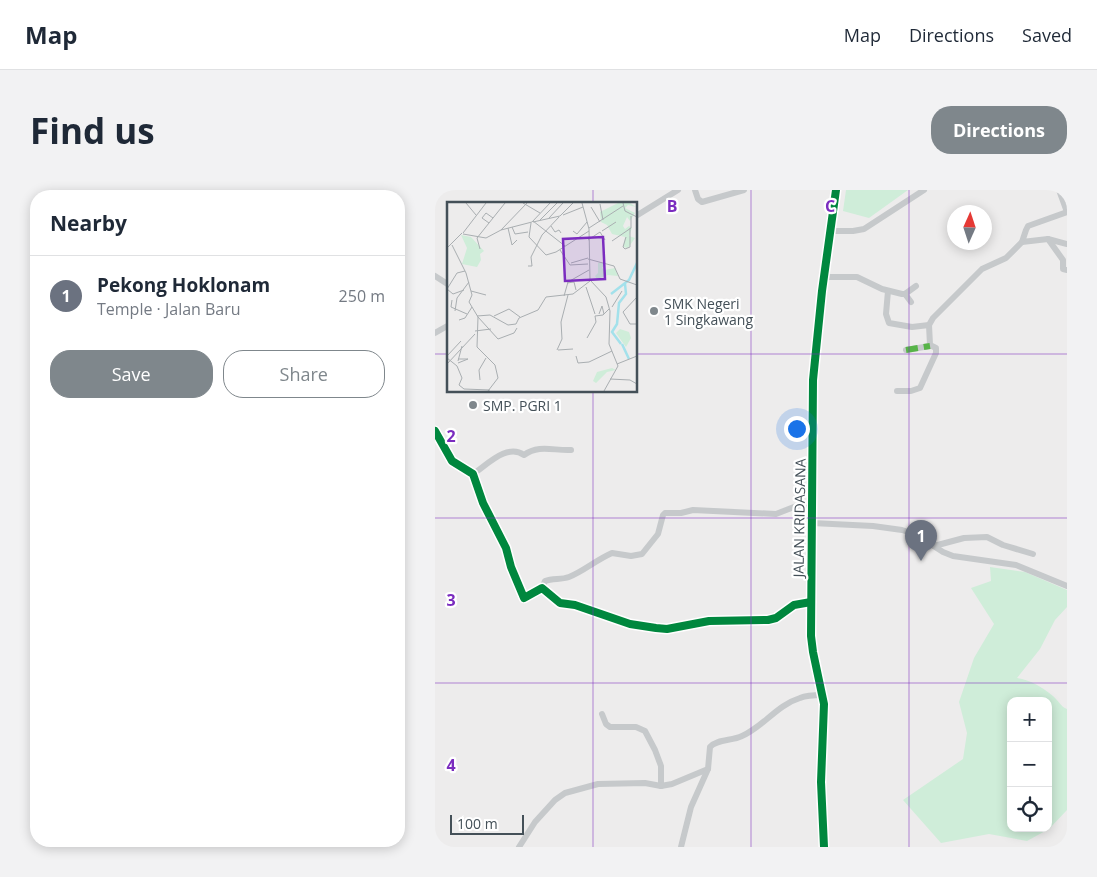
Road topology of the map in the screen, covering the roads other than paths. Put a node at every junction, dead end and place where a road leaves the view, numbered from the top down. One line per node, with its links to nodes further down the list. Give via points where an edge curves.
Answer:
1 (678, 190): 8 (street)
2 (695, 190): 3 (street, via 702,202)
3 (744, 190)
4 (836, 190): 9 (street, JALAN KRIDASANA)
5 (924, 190): 9 (street, via 864,229)
6 (1059, 190): 7 (street)
7 (1067, 212): 11 (street, via 1028,226)
8 (637, 215)
9 (830, 231): 15 (street, JALAN KRIDASANA)
10 (1048, 239): 11 (street); 12 (street); 13 (street, via 1063,260 1063,269)
11 (1022, 242): 21 (street, via 1006,258 982,270)
12 (1067, 244)
13 (1067, 270)
14 (435, 276): 16 (street)
15 (824, 277): 18 (street, via 857,277); 30 (street, JALAN KRIDASANA, via 813,380)
16 (447, 284)
17 (916, 286): 19 (street)
18 (888, 291): 19 (street); 21 (street, via 886,314 889,323 912,327)
19 (905, 294): 20 (street)
20 (911, 302)
21 (929, 325): 24 (street)
22 (447, 326): 23 (street)
23 (435, 333)
24 (930, 346): 25 (street); 26 (street, via 936,348 937,353 922,386 915,390)
25 (906, 350)
26 (897, 391)
27 (435, 431): 29 (street, via 451,461)
28 (571, 450): 29 (street, via 545,447 524,455 516,450 508,451)
29 (473, 474): 35 (street, via 483,503 506,548 523,597)
30 (812, 505): 31 (street, JALAN KRIDASANA); 35 (street, via 799,505 775,514 693,510 664,514 658,534 642,554 611,553 569,577 545,581)
31 (811, 523): 32 (street, via 903,530); 36 (street, JALAN KRIDASANA)
32 (934, 546): 33 (street, via 964,538 987,537); 34 (street, via 957,557 1016,565)
33 (1033, 554)
34 (1067, 586)
35 (542, 588): 36 (street, via 560,603 630,624 656,628 709,620 768,620 794,605)
36 (811, 602): 37 (street, JALAN KRIDASANA, via 812,644)
37 (823, 695): 39 (street, via 797,699 744,735 713,743); 43 (street, JALAN KRIDASANA, via 821,782)
38 (603, 714): 40 (street, via 609,727 637,727 645,731 661,766)
39 (708, 769): 40 (street); 42 (street, via 689,814)
40 (661, 786): 41 (street, via 598,784 565,793 535,822)
41 (519, 847)
42 (681, 847)
43 (824, 847)

